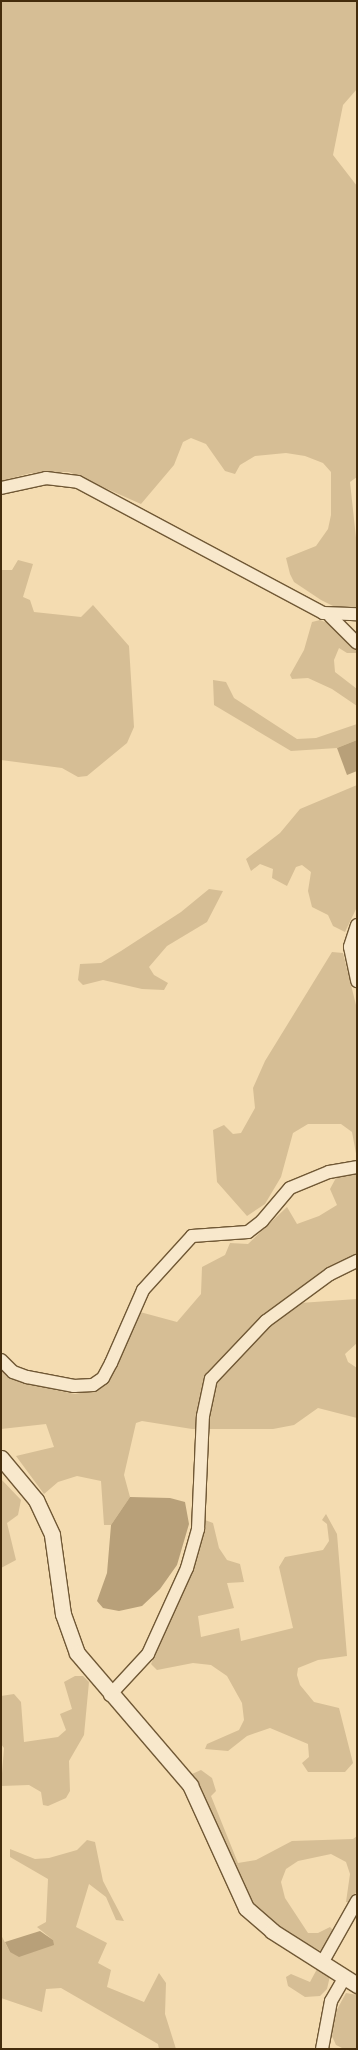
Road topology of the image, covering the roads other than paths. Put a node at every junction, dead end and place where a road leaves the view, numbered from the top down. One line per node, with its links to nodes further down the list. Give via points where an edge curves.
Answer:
1 (1, 488): 3 (street, via 46,478 78,482)
2 (357, 614): 3 (street)
3 (330, 616): 4 (street)
4 (357, 643)
5 (357, 925): 6 (street, via 350,947)
6 (357, 981)
7 (357, 1167): 9 (street, via 335,1170 290,1188 248,1232 192,1236 143,1290 111,1363 103,1378 93,1385 74,1386 27,1377 14,1372)
8 (357, 1261): 11 (street, via 330,1274 266,1320 211,1379 203,1416 198,1529 187,1568 148,1654)
9 (1, 1360)
10 (1, 1458): 11 (street, via 25,1484 45,1516 57,1558 67,1628 77,1653)
11 (110, 1695): 13 (street, via 190,1785 246,1908 266,1927)
12 (357, 1901): 13 (street)
13 (322, 1963): 14 (street)
14 (351, 1981): 15 (street, via 331,2001)
15 (322, 2049)

